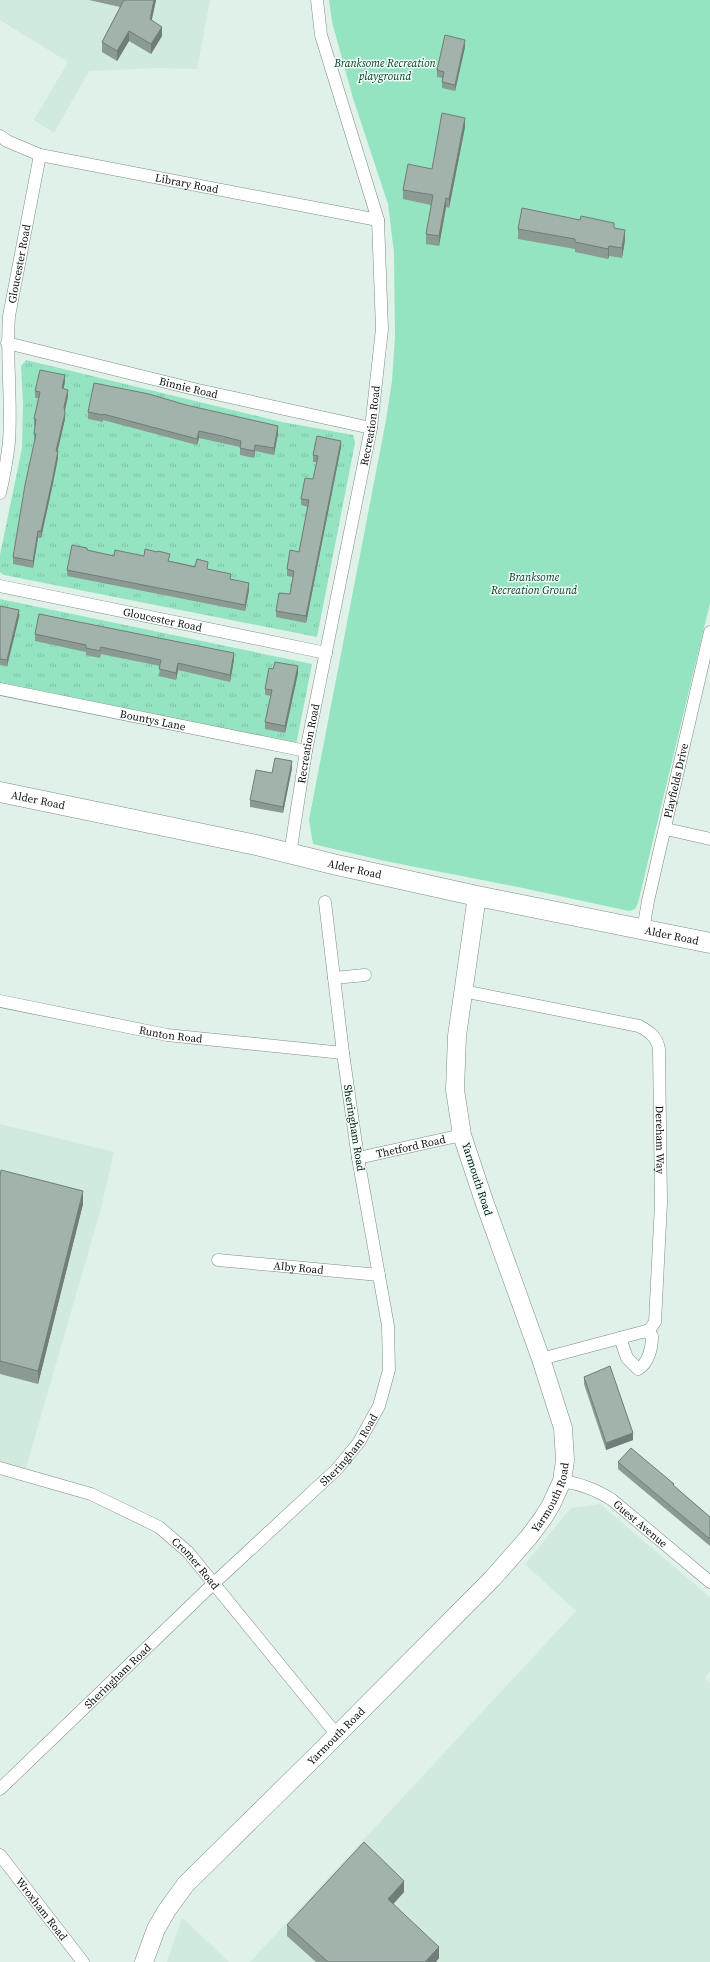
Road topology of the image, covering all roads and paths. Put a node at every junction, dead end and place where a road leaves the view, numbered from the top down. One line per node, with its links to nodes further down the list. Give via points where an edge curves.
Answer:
1 (316, 0): 4 (street, Recreation Road, via 321,35)
2 (0, 136): 3 (street, Library Road)
3 (40, 155): 4 (street, Library Road); 5 (street, Gloucester Road, via 14,287)
4 (378, 220): 6 (street, Recreation Road, via 382,329)
5 (7, 343): 6 (street, Binnie Road, via 198,390); 7 (street, Gloucester Road, via 9,443)
6 (371, 428): 10 (street, Recreation Road)
7 (0, 493)
8 (0, 586): 10 (street, Gloucester Road)
9 (710, 632): 14 (street, Playfields Drive)
10 (326, 653): 12 (street, Recreation Road)
11 (0, 689): 12 (street, Bountys Lane)
12 (306, 751): 16 (street, Recreation Road)
13 (0, 792): 16 (main road, Alder Road)
14 (666, 829): 15 (street); 19 (street, Playfields Drive)
15 (710, 839)
16 (290, 854): 17 (main road, Alder Road)
17 (477, 896): 19 (main road, Alder Road); 23 (street, Yarmouth Road)
18 (325, 902): 22 (street, Sheringham Road)
19 (643, 930): 20 (main road, Alder Road)
20 (710, 943)
21 (365, 975): 22 (street)
22 (334, 978): 25 (street, Sheringham Road)
23 (462, 991): 26 (street, Yarmouth Road, via 455,1090); 30 (street, Dereham Way, via 639,1026 658,1040 661,1203 655,1322)
24 (0, 1001): 25 (street, Runton Road, via 167,1035)
25 (343, 1053): 27 (street, Sheringham Road)
26 (462, 1134): 27 (street, Thetford Road); 32 (street, Yarmouth Road)
27 (358, 1158): 29 (street, Sheringham Road)
28 (218, 1260): 29 (street, Alby Road)
29 (379, 1275): 36 (street, Sheringham Road, via 388,1326 389,1370 379,1406 359,1442 336,1470)
30 (646, 1331): 31 (street); 31 (street, via 652,1336 652,1345 645,1362 638,1369 627,1358)
31 (620, 1338): 32 (street)
32 (541, 1359): 34 (street, Yarmouth Road, via 563,1428 565,1460)
33 (0, 1468): 36 (street, Cromer Road, via 91,1494 159,1527 188,1552)
34 (562, 1481): 35 (street, Guest Avenue, via 582,1484 611,1499); 37 (street, Yarmouth Road, via 551,1505 529,1537 487,1584)
35 (710, 1582)
36 (213, 1584): 37 (street, Cromer Road); 38 (street, Sheringham Road)
37 (337, 1735): 41 (street, Yarmouth Road, via 186,1884 156,1929)
38 (0, 1789)
39 (0, 1855): 40 (street, Wroxham Road)
40 (83, 1962)
41 (144, 1962)

